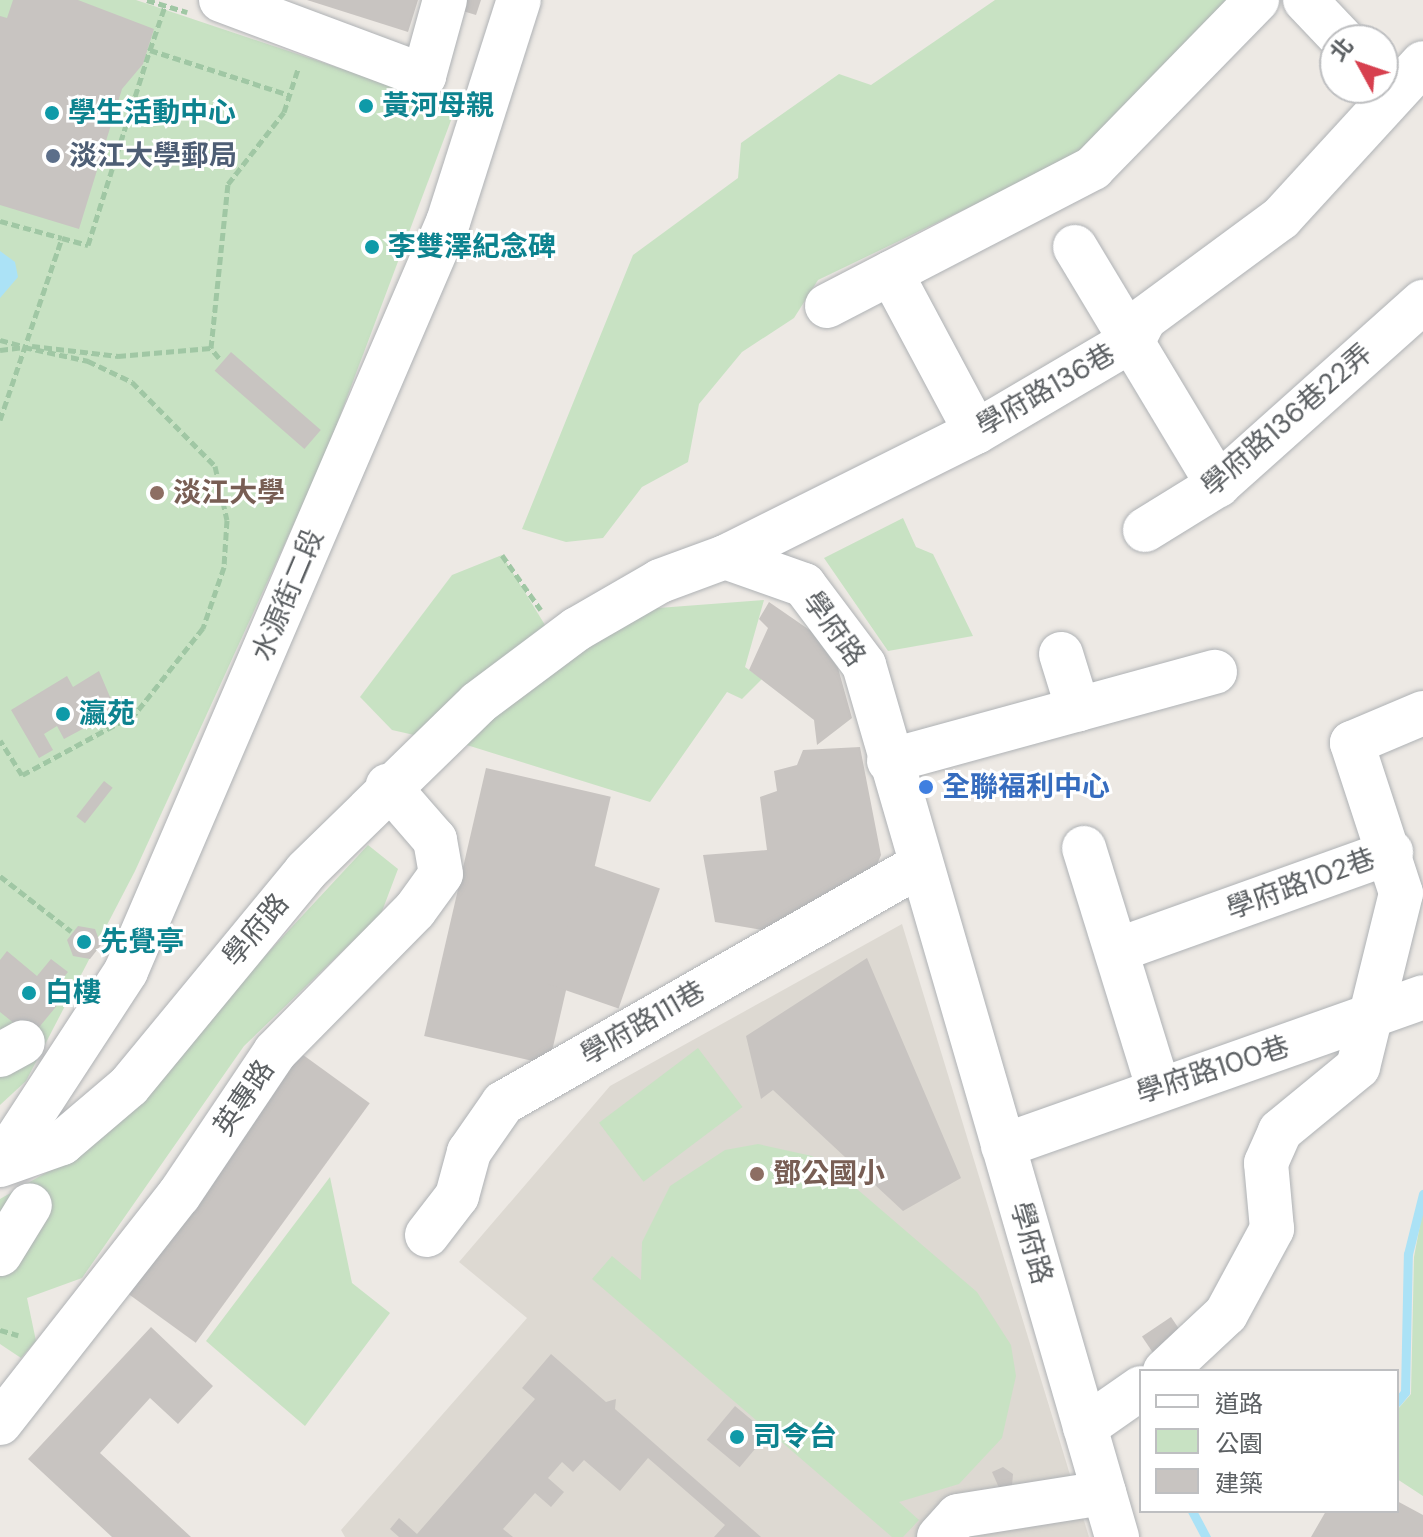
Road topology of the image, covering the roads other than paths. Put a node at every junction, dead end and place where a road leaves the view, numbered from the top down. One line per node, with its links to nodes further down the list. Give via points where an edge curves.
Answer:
1 (221, 0): 2 (street, via 424,76)
2 (445, 0)
3 (519, 0): 32 (street, 水源街二段, via 448,222 126,971)
4 (1257, 0): 10 (street, via 1093,168)
5 (1305, 0): 6 (street)
6 (1328, 24)
7 (1423, 63): 8 (street, 學府路136巷)
8 (1401, 100): 13 (street, 學府路136巷, via 1281,218 1144,319)
9 (1075, 247): 13 (street)
10 (891, 273): 12 (street); 14 (street)
11 (1423, 302): 15 (street, 學府路136巷22弄)
12 (827, 306)
13 (1134, 339): 14 (street, 學府路136巷); 15 (street)
14 (976, 432): 17 (street, 學府路136巷)
15 (1218, 485): 16 (street, 學府路136巷22弄)
16 (1145, 530)
17 (725, 557): 22 (street, 學府路, via 804,585 864,665); 23 (street, 學府路, via 660,581 562,640 478,703)
18 (1061, 654): 20 (street)
19 (1215, 672): 20 (street)
20 (1078, 709): 22 (street)
21 (1423, 713): 25 (street, 學府路102巷, via 1352,743)
22 (889, 761): 26 (street, 學府路)
23 (388, 786): 32 (street, 學府路, via 306,871 129,1086 62,1143); 38 (street, 英專路, via 435,840 441,874 415,910 275,1052 179,1195)
24 (1084, 848): 27 (street)
25 (1391, 852): 27 (street, 學府路102巷); 29 (street, via 1401,893)
26 (917, 867): 31 (street, 學府路); 34 (street, 學府路111巷, via 503,1103 469,1152 457,1196)
27 (1120, 949): 30 (street)
28 (1423, 997): 29 (street, 學府路100巷)
29 (1374, 1017): 30 (street, 學府路100巷); 36 (street, via 1358,1067 1280,1131 1266,1163 1272,1229 1226,1314)
30 (1158, 1087): 31 (street, 學府路100巷)
31 (1003, 1146): 39 (street, 學府路)
32 (1, 1164)
33 (30, 1205): 35 (street)
34 (427, 1235)
35 (0, 1254)
36 (1167, 1369)
37 (1139, 1389): 39 (street)
38 (0, 1423)
39 (1085, 1427): 40 (street, 學府路)
40 (1104, 1493): 41 (street, via 958,1516); 42 (street, 學府路)
41 (939, 1537)
42 (1117, 1537)

